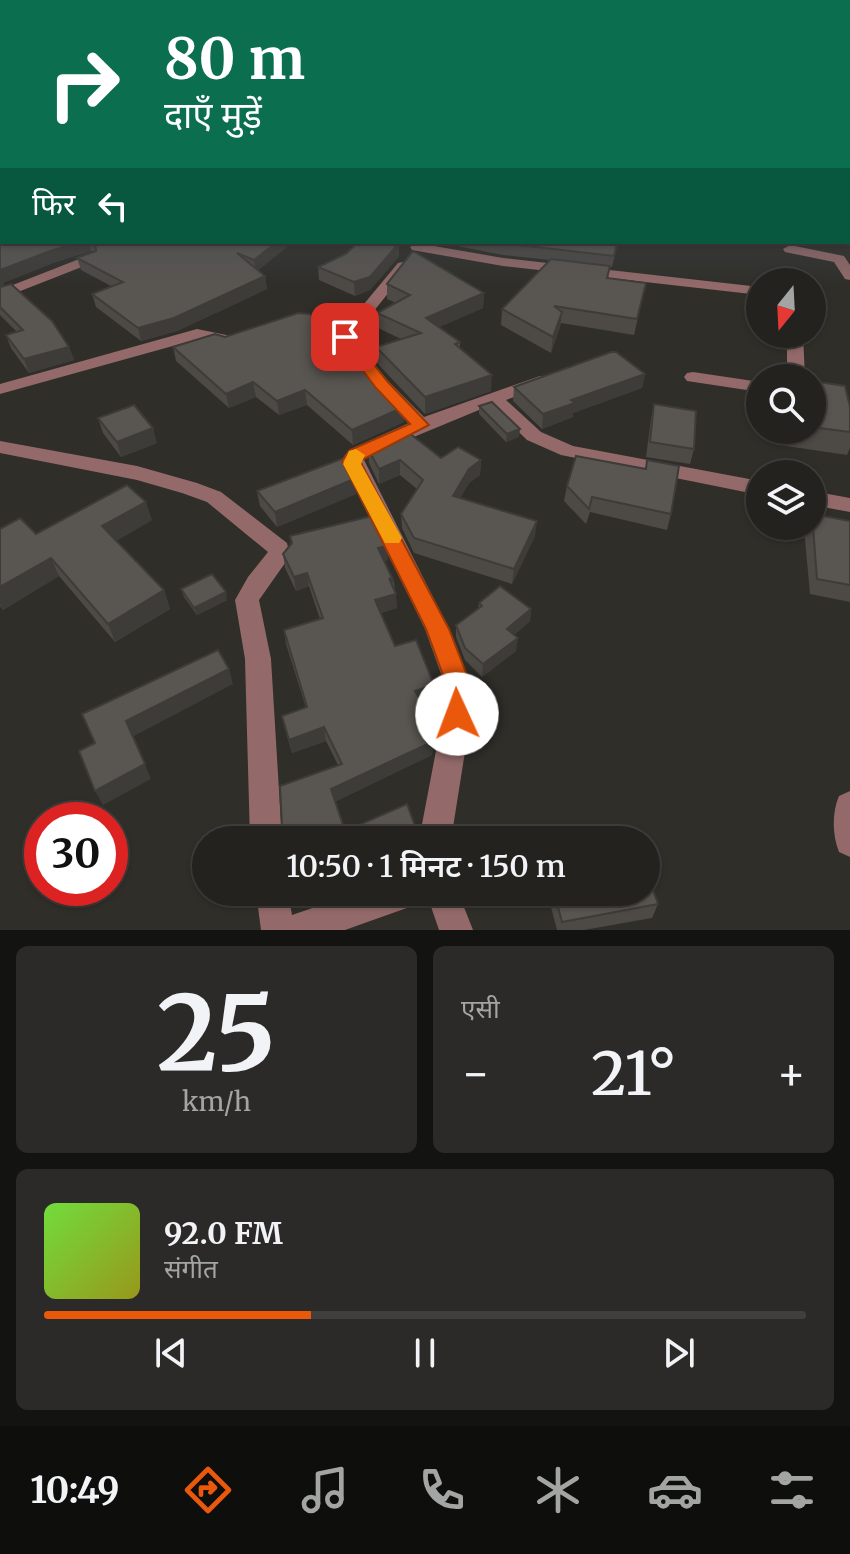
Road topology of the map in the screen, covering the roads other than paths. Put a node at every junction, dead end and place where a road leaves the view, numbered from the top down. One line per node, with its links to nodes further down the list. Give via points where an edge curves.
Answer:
1 (419, 245): 5 (street, via 503,262); 9 (street)
2 (790, 249): 4 (street, via 839,259)
3 (92, 258): 6 (street)
4 (850, 276)
5 (746, 289)
6 (0, 295)
7 (273, 327): 9 (street, via 305,317)
8 (248, 336): 13 (street, via 221,343 197,334)
9 (345, 337): 15 (street)
10 (563, 373): 14 (street)
11 (693, 377): 12 (street)
12 (746, 385)
13 (0, 389)
14 (493, 397): 15 (street); 17 (street, via 534,436 568,451)
15 (421, 425): 22 (street, via 351,461 417,587 456,678 457,714)
16 (0, 447): 21 (street, via 202,492 279,549 247,600 258,659)
17 (746, 485)
18 (826, 501): 19 (street)
19 (850, 505)
20 (850, 806): 23 (street)
21 (265, 826)
22 (437, 826)
23 (850, 841)
24 (274, 906): 27 (street)
25 (366, 906): 28 (street)
26 (447, 906): 29 (street)
27 (278, 930)
28 (298, 930)
29 (456, 930)

